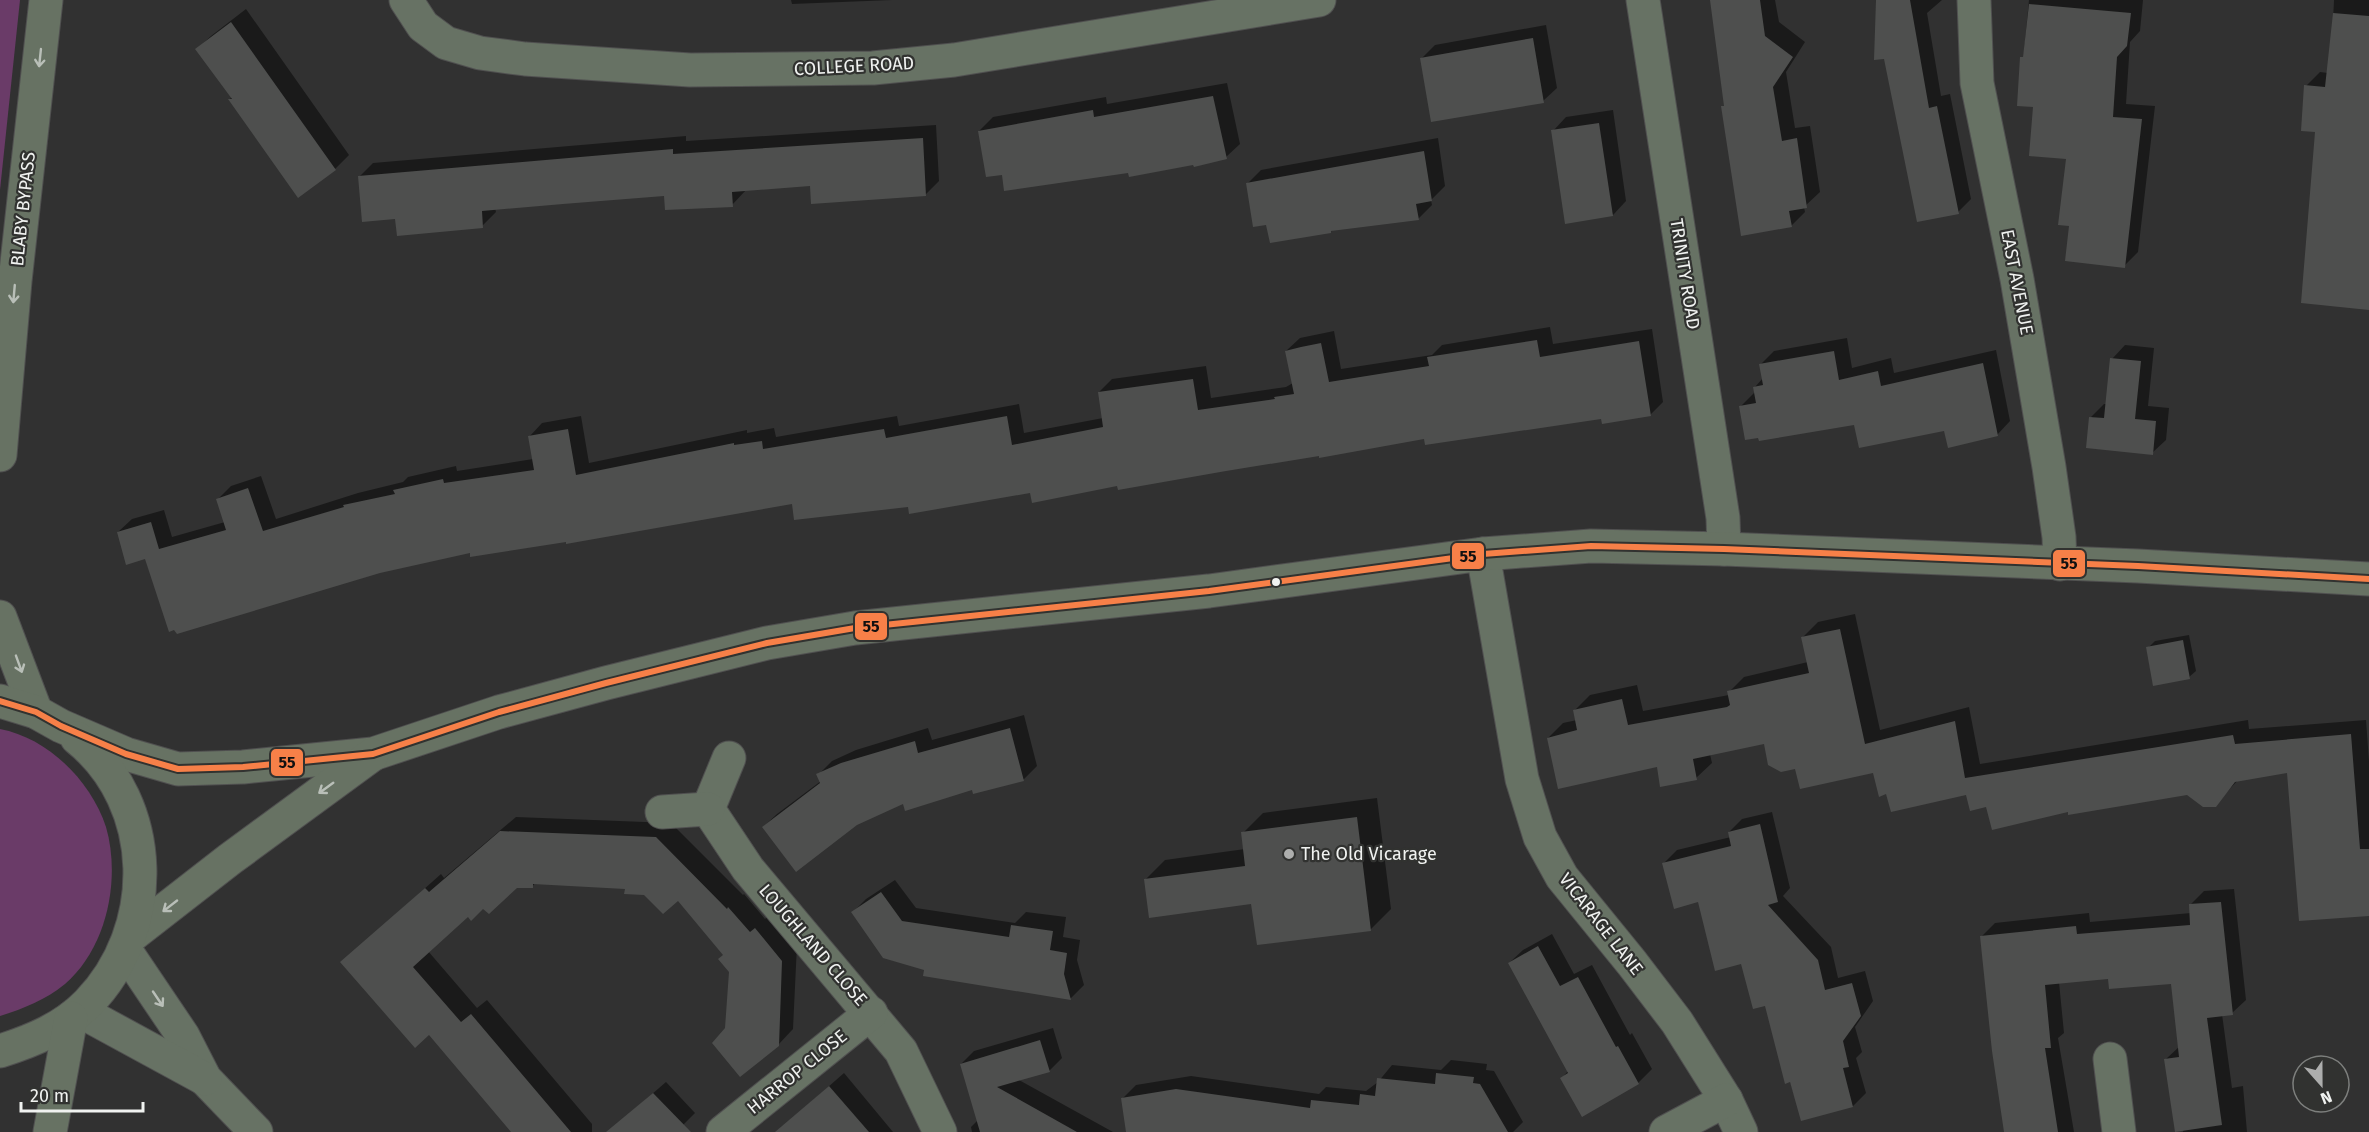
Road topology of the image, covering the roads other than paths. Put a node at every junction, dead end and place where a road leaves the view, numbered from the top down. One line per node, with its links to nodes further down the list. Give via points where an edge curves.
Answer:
1 (46, 0): 6 (main road, BLABY BYPASS, one-way to 6)
2 (406, 0): 3 (street, COLLEGE ROAD, via 423,26 446,43 480,53 690,70 873,68 954,60)
3 (1319, 0)
4 (1643, 0): 7 (street, TRINITY ROAD, via 1723,518)
5 (1974, 0): 9 (street, EAST AVENUE, via 1977,83 2018,279 2049,467)
6 (0, 455)
7 (1724, 549): 8 (main road, via 1591,546); 9 (main road)
8 (1483, 554): 14 (main road, via 1209,591 855,628 766,643 520,706); 24 (street, VICARAGE LANE, via 1522,779 1540,837 1562,877 1677,1022)
9 (2060, 564): 10 (main road)
10 (2369, 579)
11 (0, 617): 13 (main road, one-way to 13)
12 (0, 700): 13 (main road)
13 (49, 719): 14 (main road, via 126,754 178,769); 18 (main road, via 86,746 106,769 134,824 142,883)
14 (373, 754): 18 (main road, one-way to 18, via 230,859)
15 (729, 758): 16 (street)
16 (708, 809): 17 (street); 19 (street, LOUGHLAND CLOSE, via 748,870)
17 (662, 812)
18 (128, 943): 20 (main road, via 105,984); 23 (street, one-way to 23)
19 (871, 1013): 27 (street, HARROP CLOSE); 28 (street, LOUGHLAND CLOSE, via 901,1051)
20 (76, 1014): 21 (main road, via 42,1035); 23 (street); 25 (main road)
21 (0, 1051)
22 (2110, 1059): 31 (street)
23 (205, 1079): 26 (street)
24 (1726, 1100): 29 (street); 30 (street, VICARAGE LANE)
25 (50, 1132)
26 (256, 1132)
27 (723, 1132)
28 (940, 1132)
29 (1666, 1132)
30 (1741, 1132)
31 (2119, 1132)

